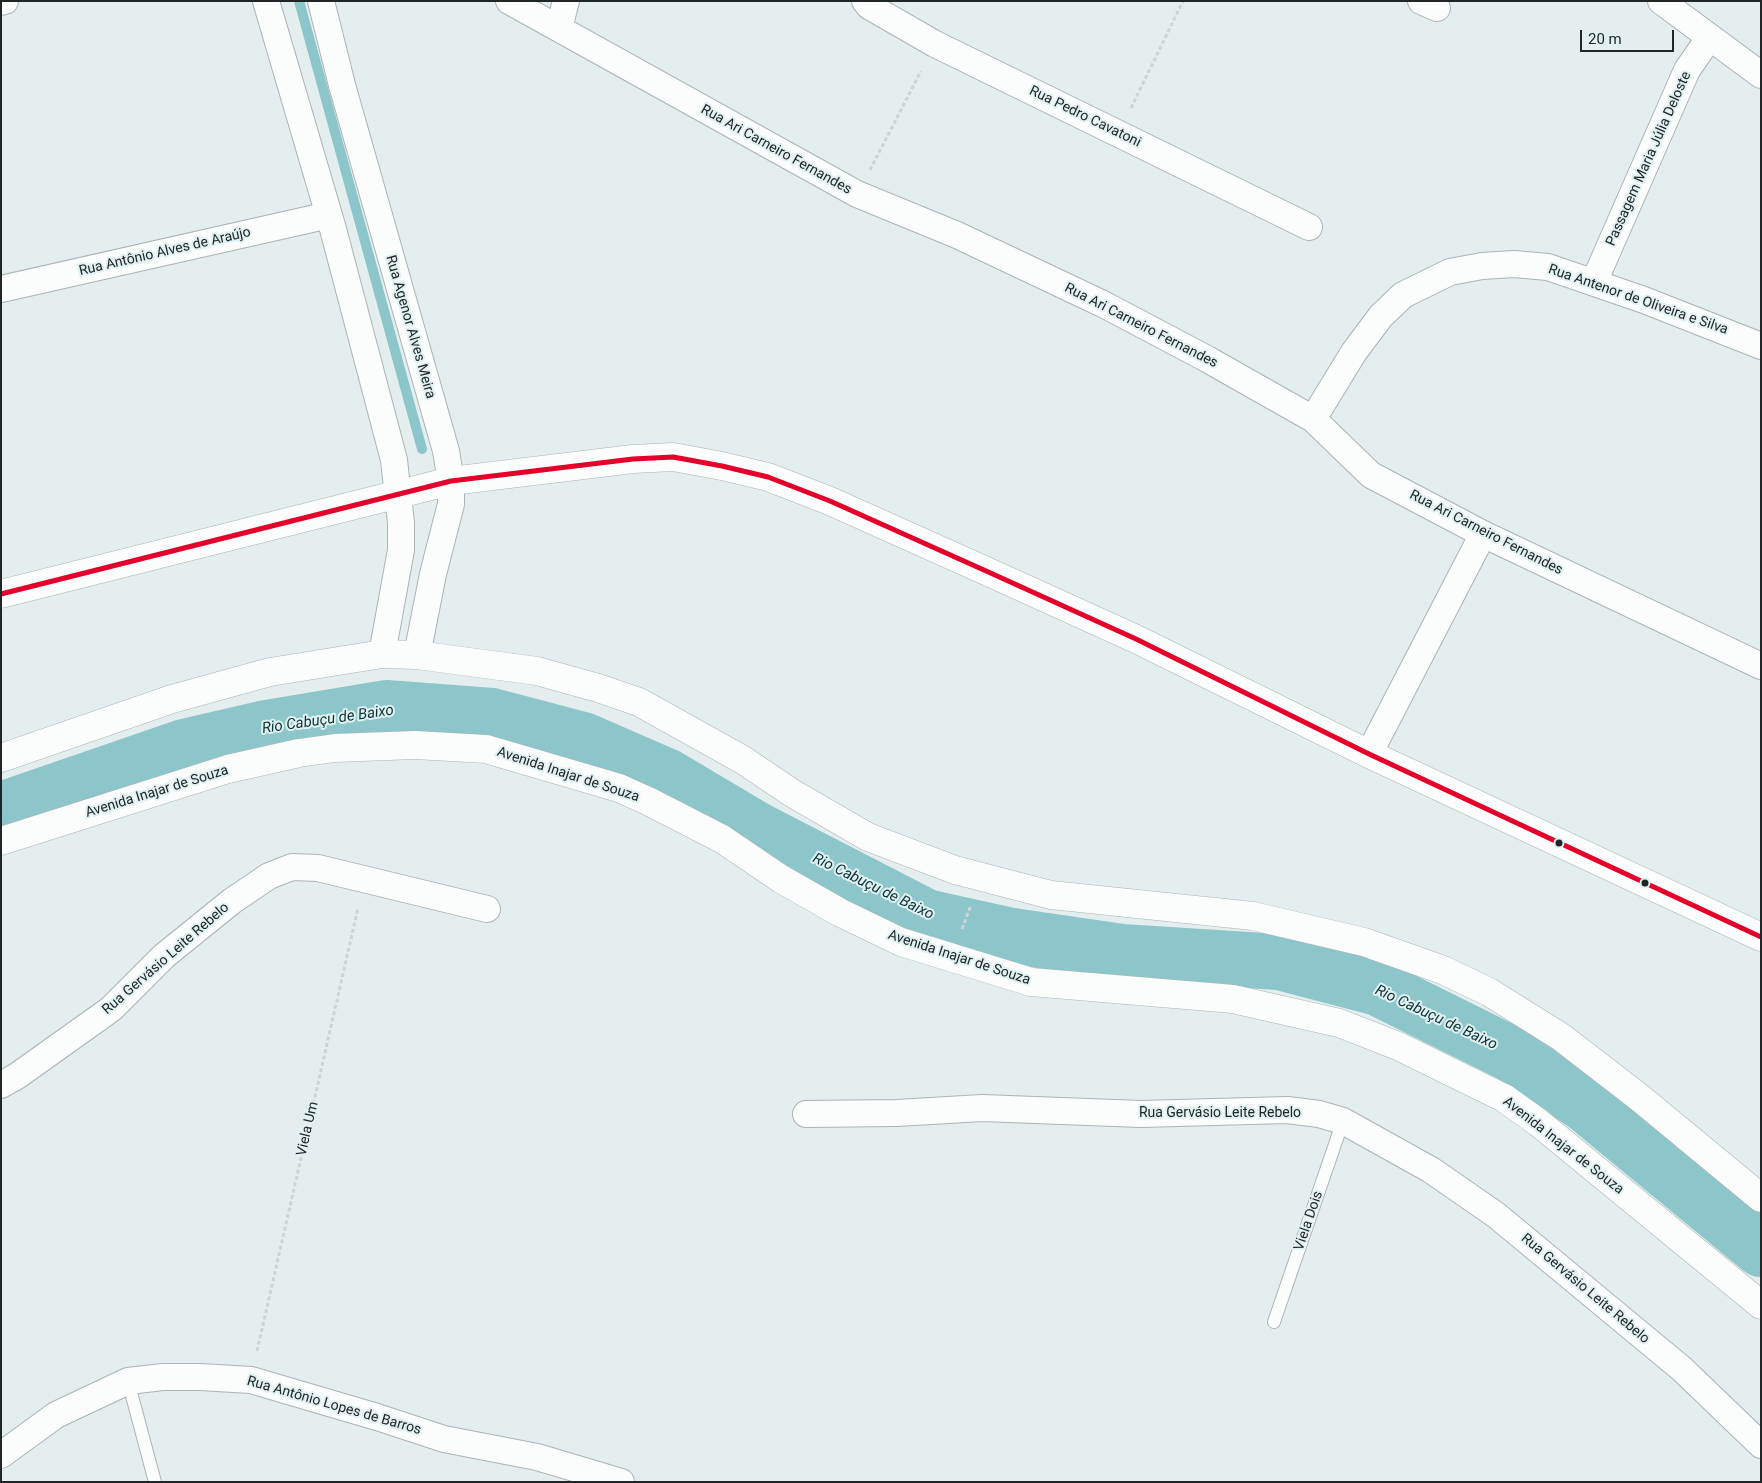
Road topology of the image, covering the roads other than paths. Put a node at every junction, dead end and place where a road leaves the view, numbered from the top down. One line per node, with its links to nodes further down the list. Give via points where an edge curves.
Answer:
1 (266, 1): 10 (street)
2 (321, 1): 16 (street, Rua Agenor Alves Meira, via 446,452)
3 (510, 1): 7 (street, Rua Ari Carneiro Fernandes)
4 (566, 1): 7 (street)
5 (865, 1): 11 (street, Rua Pedro Cavatoni, via 935,44)
6 (1661, 1): 8 (street)
7 (559, 28): 15 (street, Rua Ari Carneiro Fernandes, via 857,194 957,235 1106,305)
8 (1709, 38): 9 (street); 12 (street, Passagem Maria Júlia Deloste, via 1687,70)
9 (1761, 75)
10 (329, 216): 13 (street, Rua Antônio Alves de Araújo); 17 (street, via 394,460)
11 (1309, 227)
12 (1594, 282): 14 (street, Rua Antenor de Oliveira e Silva); 15 (street, Rua Antenor de Oliveira e Silva, via 1548,267 1514,264 1450,272 1429,281 1403,295 1380,316)
13 (1, 289)
14 (1761, 346)
15 (1313, 420): 18 (street, Rua Ari Carneiro Fernandes, via 1370,475)
16 (451, 482): 17 (main road); 21 (street, Rua Agenor Alves Meira, via 451,504 433,574); 23 (main road, via 577,464 673,458 768,477 830,501 1136,639)
17 (397, 496): 19 (main road); 20 (street, via 401,550)
18 (1483, 534): 22 (street, Rua Ari Carneiro Fernandes); 23 (street)
19 (1, 594)
20 (382, 654): 21 (main road); 24 (main road, via 270,672 172,699)
21 (418, 655): 31 (main road, via 537,671 639,702 743,760 868,837 955,870 1051,895 1253,916 1364,942 1436,967 1489,992 1561,1037)
22 (1761, 666)
23 (1369, 754): 27 (main road)
24 (1, 758)
25 (1, 841): 32 (main road, Avenida Inajar de Souza, via 228,769 299,753 335,748 415,745 486,749 619,788 648,801 722,839 781,879 839,912 901,942 943,956 1031,982 1233,999 1339,1023 1398,1046 1504,1098)
26 (487, 909): 28 (street, Rua Gervásio Leite Rebelo, via 365,878 318,868 292,867 269,876 232,901 164,956 111,1009)
27 (1761, 937)
28 (1, 1084)
29 (806, 1114): 30 (street, Rua Gervásio Leite Rebelo, via 982,1108 1141,1114 1287,1110)
30 (1343, 1120): 33 (lane, Viela Dois); 35 (street, Rua Gervásio Leite Rebelo, via 1431,1170 1496,1215 1682,1369)
31 (1761, 1198)
32 (1761, 1305)
33 (1274, 1322)
34 (128, 1381): 36 (street, Rua Antônio Lopes de Barros, via 56,1415); 37 (lane); 38 (street, Rua Antônio Lopes de Barros, via 172,1377 251,1380 444,1439 537,1457)
35 (1761, 1445)
36 (1, 1455)
37 (155, 1482)
38 (621, 1482)

